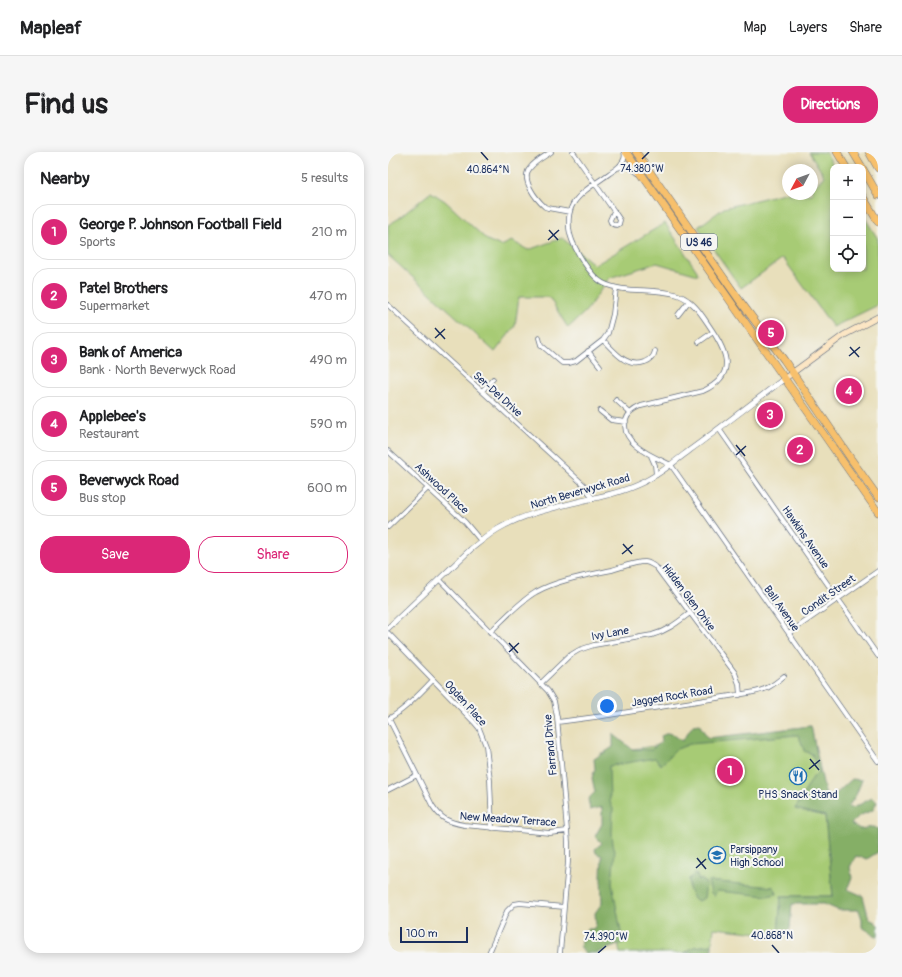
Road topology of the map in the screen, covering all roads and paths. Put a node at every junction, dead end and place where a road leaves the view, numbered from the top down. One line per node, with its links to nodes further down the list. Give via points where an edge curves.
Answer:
1 (551, 152): 18 (street, via 530,167 527,182 543,205)
2 (573, 152): 14 (street)
3 (625, 152): 10 (street, via 623,161); 12 (highway, US 46)
4 (636, 152): 32 (highway, US 46)
5 (837, 152): 8 (highway)
6 (853, 152): 9 (highway)
7 (869, 152): 11 (highway)
8 (844, 164)
9 (860, 164)
10 (617, 168): 12 (street, via 629,166); 14 (street)
11 (878, 168)
12 (642, 175): 34 (highway, US 46)
13 (866, 175): 15 (highway)
14 (595, 184): 17 (street); 18 (street, via 581,195)
15 (878, 195)
16 (865, 200): 19 (highway)
17 (614, 211)
18 (570, 212): 20 (street, via 570,234 589,271 598,280)
19 (878, 222)
20 (616, 288): 21 (street, via 669,292); 27 (street, via 613,314 608,333)
21 (689, 302): 23 (street); 25 (street, via 702,315)
22 (388, 305): 35 (street, Ser-Del Drive)
23 (678, 316)
24 (878, 317): 32 (main road, via 844,335)
25 (713, 332): 28 (street); 38 (street, via 726,358 725,370 714,385 703,391 641,406)
26 (539, 338): 30 (street, via 541,345 562,363 576,360)
27 (603, 340): 29 (street, via 622,359 634,363 648,361); 30 (street)
28 (699, 342)
29 (656, 351)
30 (588, 352): 31 (street)
31 (600, 366)
32 (793, 372): 34 (main road); 46 (highway, US 46)
33 (493, 379): 35 (street)
34 (784, 379): 40 (street, North Beverwyck Road); 48 (highway, US 46)
35 (482, 391): 47 (street, Ser-Del Drive, via 584,485)
36 (616, 400): 38 (street)
37 (600, 411): 39 (street, via 611,420)
38 (630, 413): 39 (street)
39 (626, 422): 42 (street, via 625,429 630,440)
40 (719, 429): 43 (street, North Beverwyck Road); 53 (street, Hawkins Avenue)
41 (388, 451): 45 (street, Ashwood Place)
42 (651, 455): 43 (street); 44 (street)
43 (671, 464): 44 (street, North Beverwyck Road); 58 (street, Ball Avenue)
44 (656, 475): 47 (street, North Beverwyck Road, via 623,491)
45 (428, 488): 49 (street); 50 (street, Ashwood Place, via 465,522)
46 (878, 497)
47 (593, 499): 50 (street, North Beverwyck Road, via 524,517)
48 (878, 512)
49 (388, 527)
50 (481, 541): 52 (street, North Beverwyck Road)
51 (878, 571): 53 (street, Condit Street)
52 (439, 579): 55 (street, North Beverwyck Road); 56 (street, Farrand Drive)
53 (838, 599): 58 (street, Condit Street); 59 (street, Hawkins Avenue)
54 (690, 613): 56 (street, Hidden Glen Drive, via 656,567 645,562 546,587 528,597); 62 (street, Ivy Lane, via 652,636 594,645 579,650 569,656); 63 (street, Hidden Glen Drive, via 735,673)
55 (388, 628)
56 (490, 632): 62 (street, Farrand Drive)
57 (388, 633): 61 (street, Ogden Place)
58 (789, 633): 66 (street, Ball Avenue)
59 (878, 656)
60 (784, 676): 63 (street, Jagged Rock Road, via 764,690)
61 (433, 680): 64 (street); 69 (street, Ogden Place, via 474,722 483,736 490,780)
62 (540, 684): 65 (street, Farrand Drive, via 548,691 554,702)
63 (740, 695): 65 (street, Jagged Rock Road)
64 (389, 719): 67 (street, New Meadow Terrace)
65 (558, 722): 70 (street, Farrand Drive)
66 (878, 761)
67 (417, 775): 68 (street); 69 (street, New Meadow Terrace, via 432,805 444,819 452,823)
68 (388, 790)
69 (492, 828): 70 (street, New Meadow Terrace, via 550,833)
70 (567, 831): 71 (street, Farrand Drive, via 568,862)
71 (564, 907): 72 (street, via 514,904 507,911); 73 (street, Farrand Drive)
72 (489, 953)
73 (560, 953)

